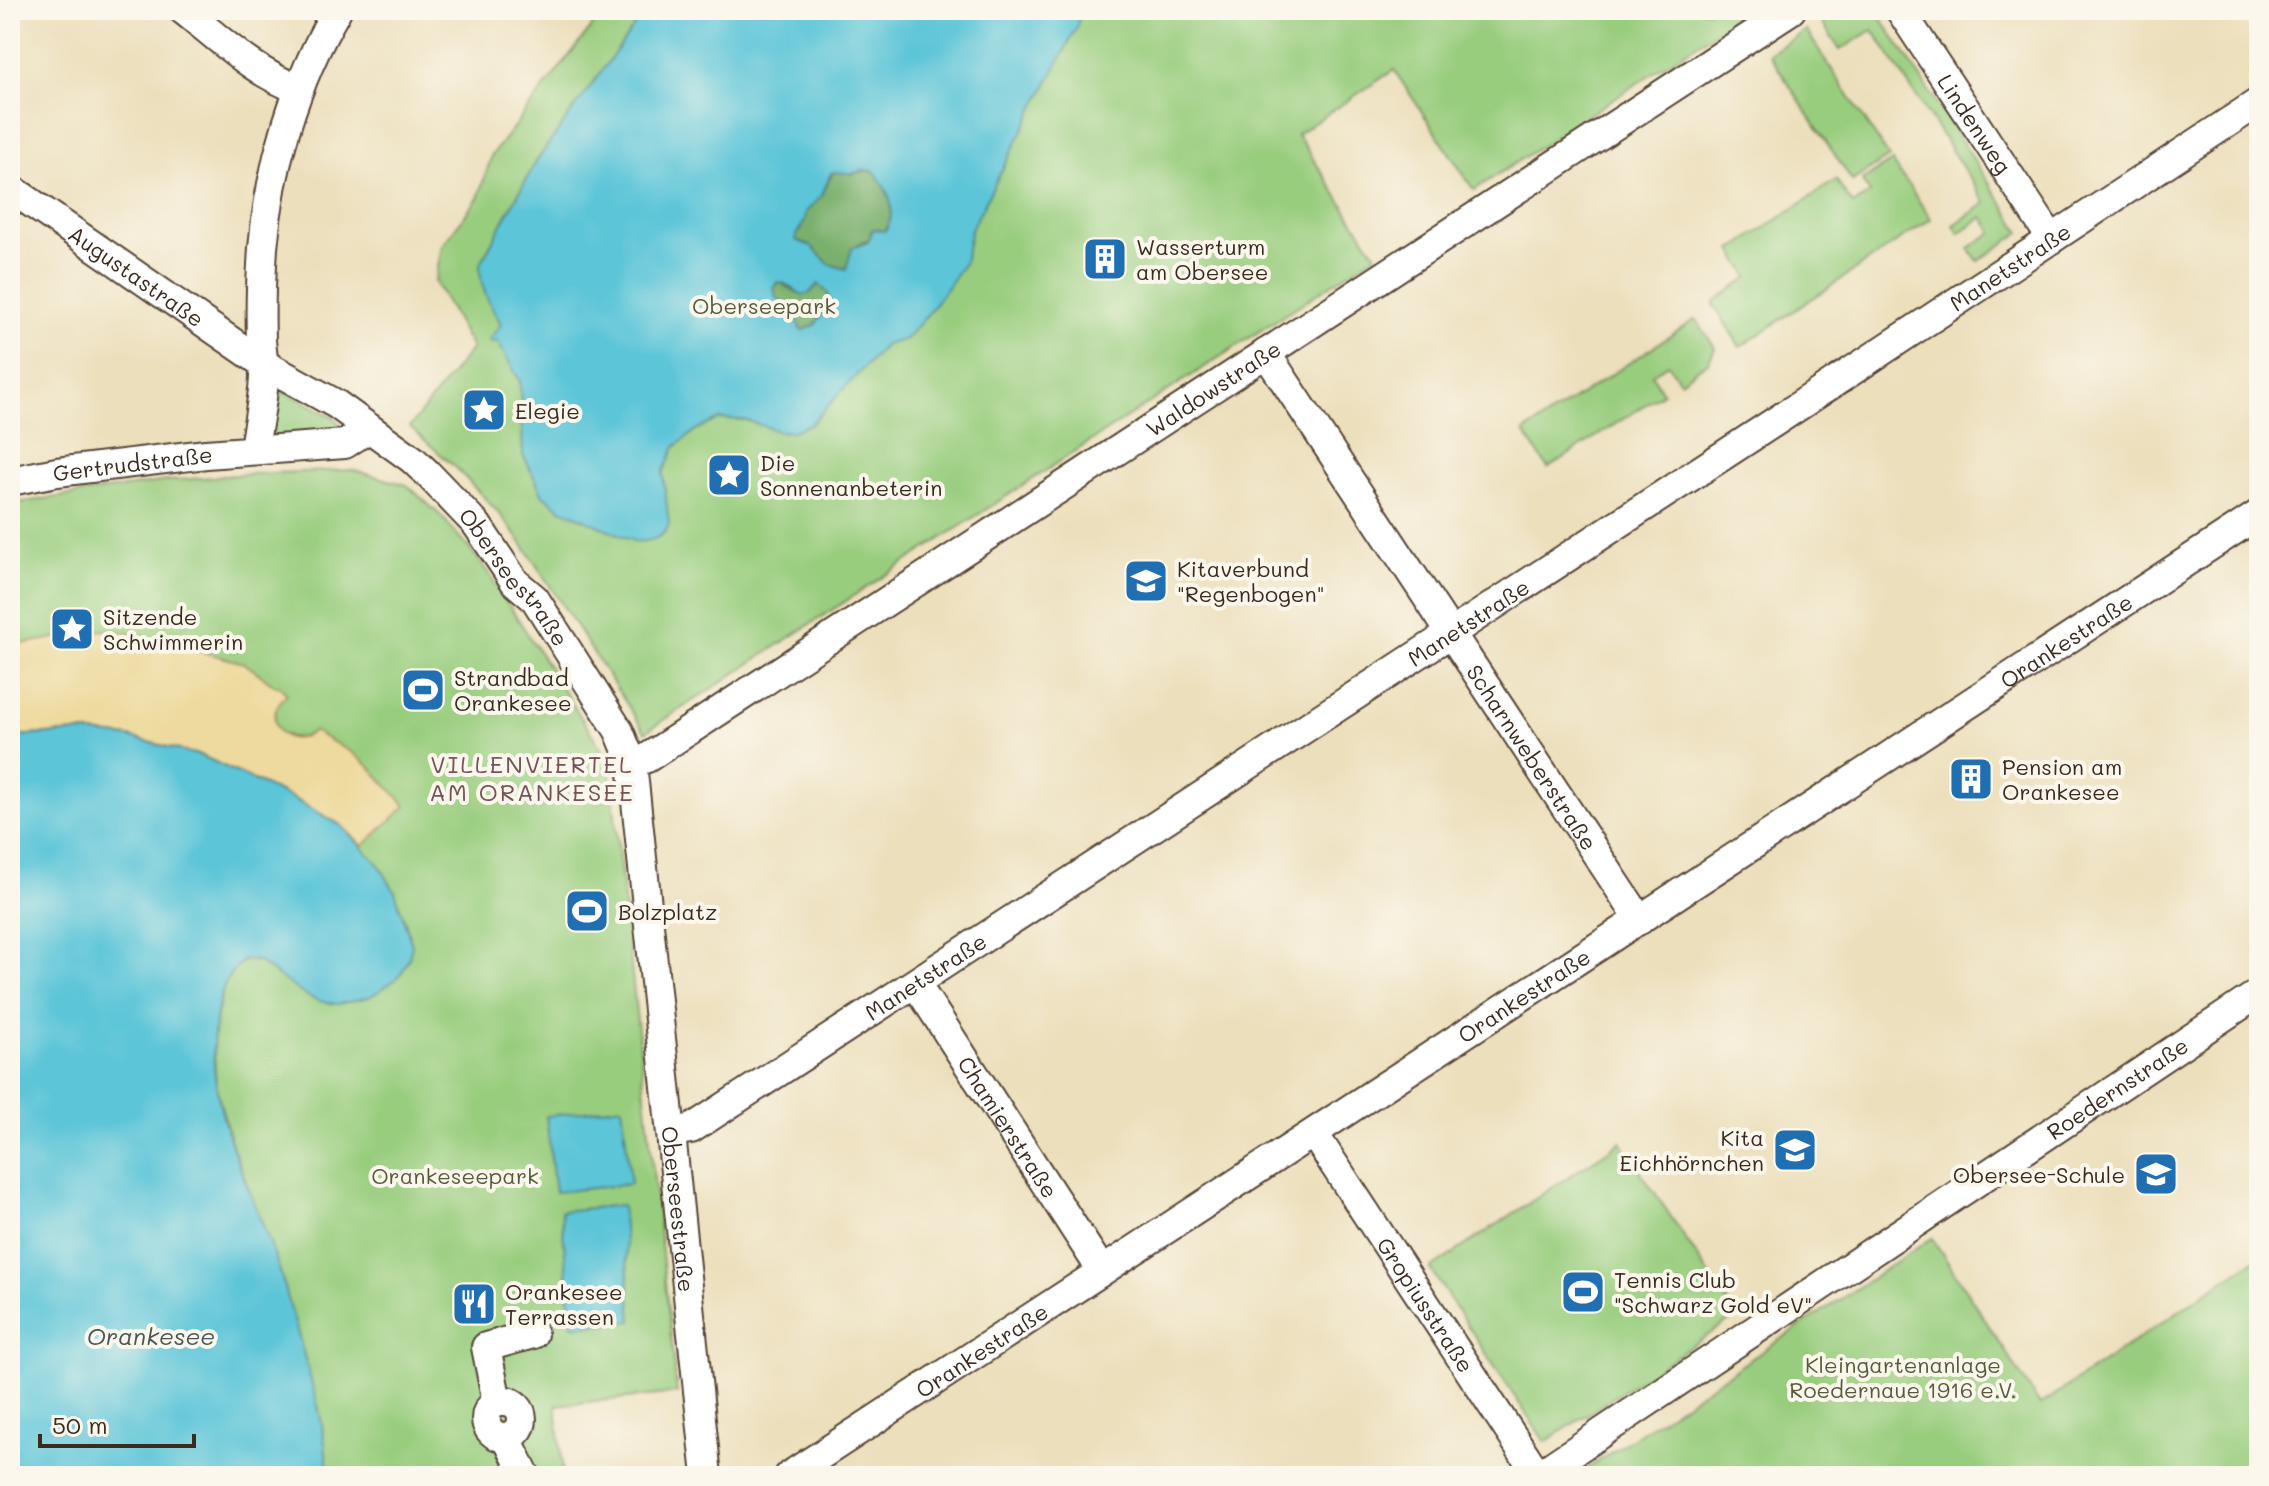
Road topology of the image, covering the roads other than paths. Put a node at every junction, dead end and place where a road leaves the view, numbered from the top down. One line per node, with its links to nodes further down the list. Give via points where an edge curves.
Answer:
1 (183, 10): 5 (street, via 236,53)
2 (337, 10): 5 (street)
3 (1791, 10): 9 (street, Waldowstraße)
4 (1900, 10): 8 (street, Lindenweg)
5 (299, 89): 10 (street, via 278,158 263,248)
6 (2259, 102): 8 (street, Manetstraße)
7 (10, 188): 10 (street, Augustastraße)
8 (2051, 238): 15 (street, Manetstraße)
9 (1266, 353): 15 (street, Scharnweberstraße); 16 (street, Waldowstraße, via 660,750)
10 (264, 364): 11 (street, Oberseestraße); 12 (street)
11 (369, 428): 12 (street, Gertrudstraße, via 345,444); 16 (street, Oberseestraße, via 427,473 477,525 515,582 535,599 619,731)
12 (254, 450): 13 (street, Gertrudstraße)
13 (10, 481)
14 (2259, 514): 17 (street, Orankestraße)
15 (1450, 634): 17 (street, Scharnweberstraße); 18 (street, Manetstraße)
16 (632, 763): 20 (street, Oberseestraße)
17 (1640, 920): 21 (street, Orankestraße)
18 (916, 984): 20 (street, Manetstraße, via 691,1129); 22 (street, Chamierstraße)
19 (2259, 993): 27 (street, Roedernstraße)
20 (671, 1132): 25 (street, Oberseestraße)
21 (1314, 1134): 22 (street, Orankestraße); 27 (street, Gropiusstraße)
22 (1102, 1271): 26 (street, Orankestraße)
23 (533, 1334): 24 (street, via 486,1347 497,1402 489,1409 487,1426 506,1437)
24 (526, 1476)
25 (707, 1476)
26 (789, 1476)
27 (1538, 1476)

